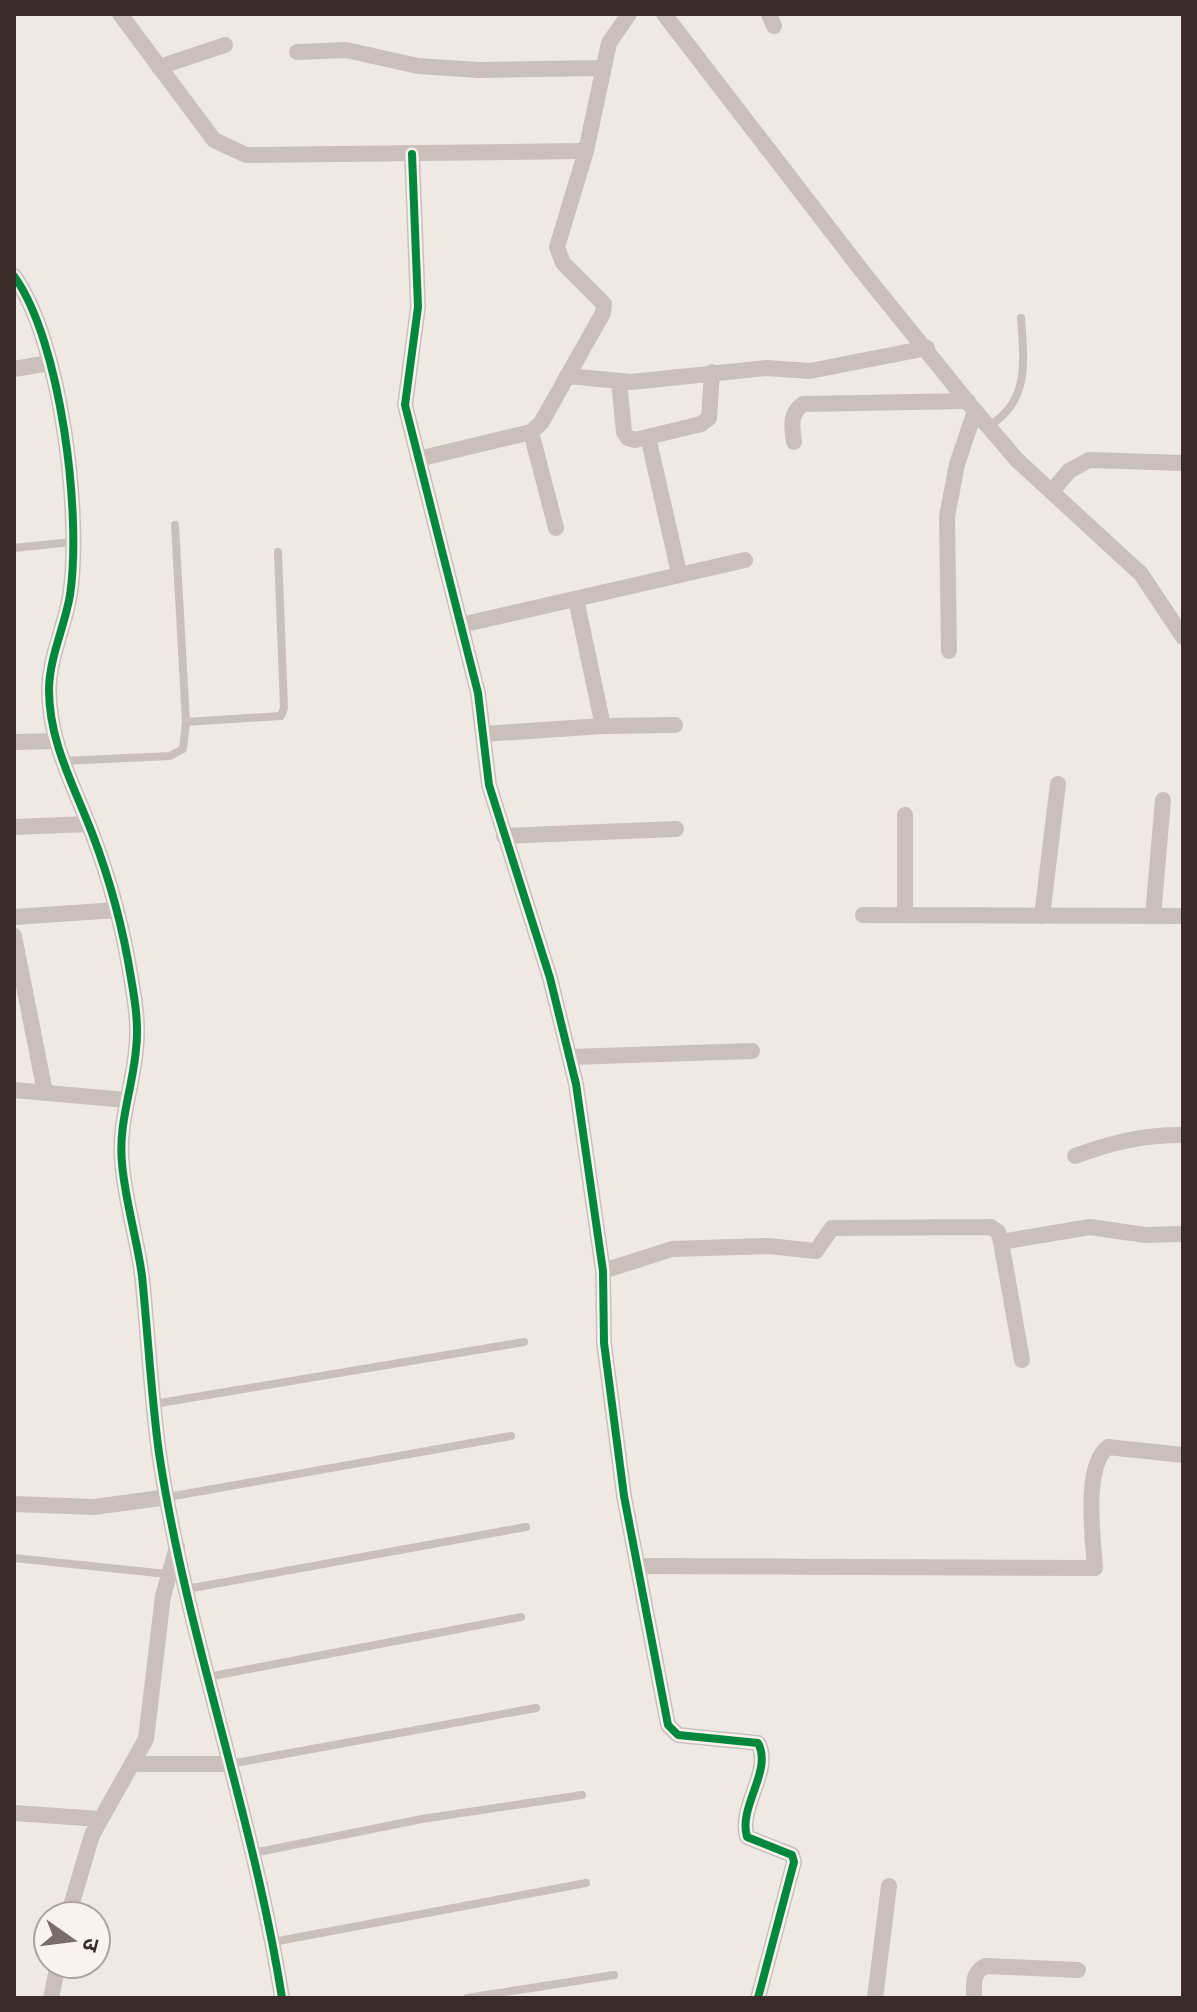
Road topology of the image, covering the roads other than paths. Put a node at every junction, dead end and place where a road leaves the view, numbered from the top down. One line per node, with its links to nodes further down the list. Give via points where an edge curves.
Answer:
1 (120, 14): 6 (street)
2 (629, 14): 7 (street, via 609,43)
3 (664, 14): 12 (street)
4 (225, 45): 6 (street)
5 (297, 52): 7 (street, via 346,50 418,66 465,69)
6 (159, 67): 9 (street, via 214,140 238,153 261,158)
7 (603, 68): 8 (street)
8 (586, 151): 9 (street); 16 (street, via 558,252 604,308)
9 (412, 154): 23 (street, via 418,307 405,405)
10 (14, 276): 13 (street, via 27,294)
11 (1021, 318): 19 (lane, via 1024,371 1019,393 1002,418)
12 (927, 348): 15 (street, via 810,371); 18 (street)
13 (49, 363): 14 (street); 28 (street, via 70,481)
14 (14, 369)
15 (712, 372): 17 (street); 21 (street, via 709,418)
16 (567, 376): 17 (street); 20 (street)
17 (619, 382): 21 (street, via 624,432 635,440)
18 (972, 406): 19 (street); 22 (street, via 803,404 791,422); 36 (street, via 947,517)
19 (989, 426): 25 (street)
20 (531, 432): 23 (street); 27 (street)
21 (648, 437): 32 (street)
22 (794, 442)
23 (418, 459): 34 (street)
24 (1183, 463): 25 (street, via 1089,460 1069,471)
25 (1052, 491): 35 (street, via 1141,574)
26 (175, 525): 37 (lane)
27 (556, 528)
28 (73, 542): 29 (lane); 41 (street, via 70,595 49,690)
29 (14, 548)
30 (278, 552): 37 (lane, via 281,716)
31 (745, 560): 32 (street)
32 (679, 573): 33 (street)
33 (576, 599): 34 (street); 39 (street)
34 (461, 625): 40 (street)
35 (1183, 637)
36 (949, 651)
37 (186, 722): 43 (lane, via 183,749 170,756)
38 (675, 725): 39 (street)
39 (603, 726): 40 (street)
40 (484, 734): 50 (street, via 489,785)
41 (56, 741): 42 (street); 43 (street)
42 (14, 742)
43 (62, 761): 47 (street)
44 (1058, 784): 54 (street)
45 (1163, 800): 55 (street)
46 (905, 815): 53 (street)
47 (88, 824): 48 (street); 51 (street)
48 (14, 827)
49 (676, 829): 50 (street)
50 (504, 836): 60 (street)
51 (117, 910): 57 (street); 63 (street, via 137,1018)
52 (863, 915): 53 (street)
53 (905, 915): 54 (street)
54 (1042, 916): 55 (street)
55 (1153, 916): 56 (street)
56 (1183, 916)
57 (14, 917)
58 (14, 936): 62 (street)
59 (752, 1051): 60 (street)
60 (570, 1057): 68 (street)
61 (14, 1090): 62 (street)
62 (45, 1092): 63 (street)
63 (126, 1100): 71 (street, via 122,1164 142,1276)
64 (1183, 1135): 65 (street, via 1117,1140)
65 (1075, 1156)
66 (1183, 1234): 67 (street, via 1090,1227)
67 (1001, 1242): 68 (street, via 998,1232 978,1225 832,1228 816,1251 768,1246 672,1249); 70 (street)
68 (603, 1271): 79 (street, via 604,1343)
69 (524, 1342): 71 (lane)
70 (1022, 1360)
71 (154, 1404): 74 (street)
72 (511, 1436): 74 (lane)
73 (1183, 1455): 79 (street, via 1108,1447 1099,1453 1093,1474 1095,1568)
74 (168, 1497): 75 (street, via 94,1507); 77 (street)
75 (14, 1504)
76 (526, 1527): 81 (lane)
77 (178, 1546): 80 (street); 81 (street)
78 (14, 1558): 80 (lane)
79 (637, 1566): 99 (street, via 672,1733 758,1743 761,1761 745,1818 747,1837 792,1855 794,1862)
80 (167, 1574): 85 (street, via 146,1739)
81 (187, 1589): 83 (street)
82 (521, 1617): 83 (lane)
83 (207, 1677): 86 (street)
84 (536, 1708): 86 (lane)
85 (134, 1764): 86 (street); 89 (street)
86 (230, 1764): 90 (street)
87 (582, 1795): 90 (lane, via 422,1819)
88 (14, 1813): 89 (street)
89 (100, 1819): 93 (street)
90 (253, 1853): 94 (street)
91 (586, 1883): 94 (lane)
92 (889, 1886): 100 (street)
93 (73, 1900)
94 (273, 1942): 97 (street)
95 (1078, 1970): 101 (street, via 985,1966 974,1978)
96 (614, 1975): 98 (lane)
97 (282, 1998)
98 (467, 1998)
99 (758, 1998)
100 (875, 1998)
101 (974, 1998)

